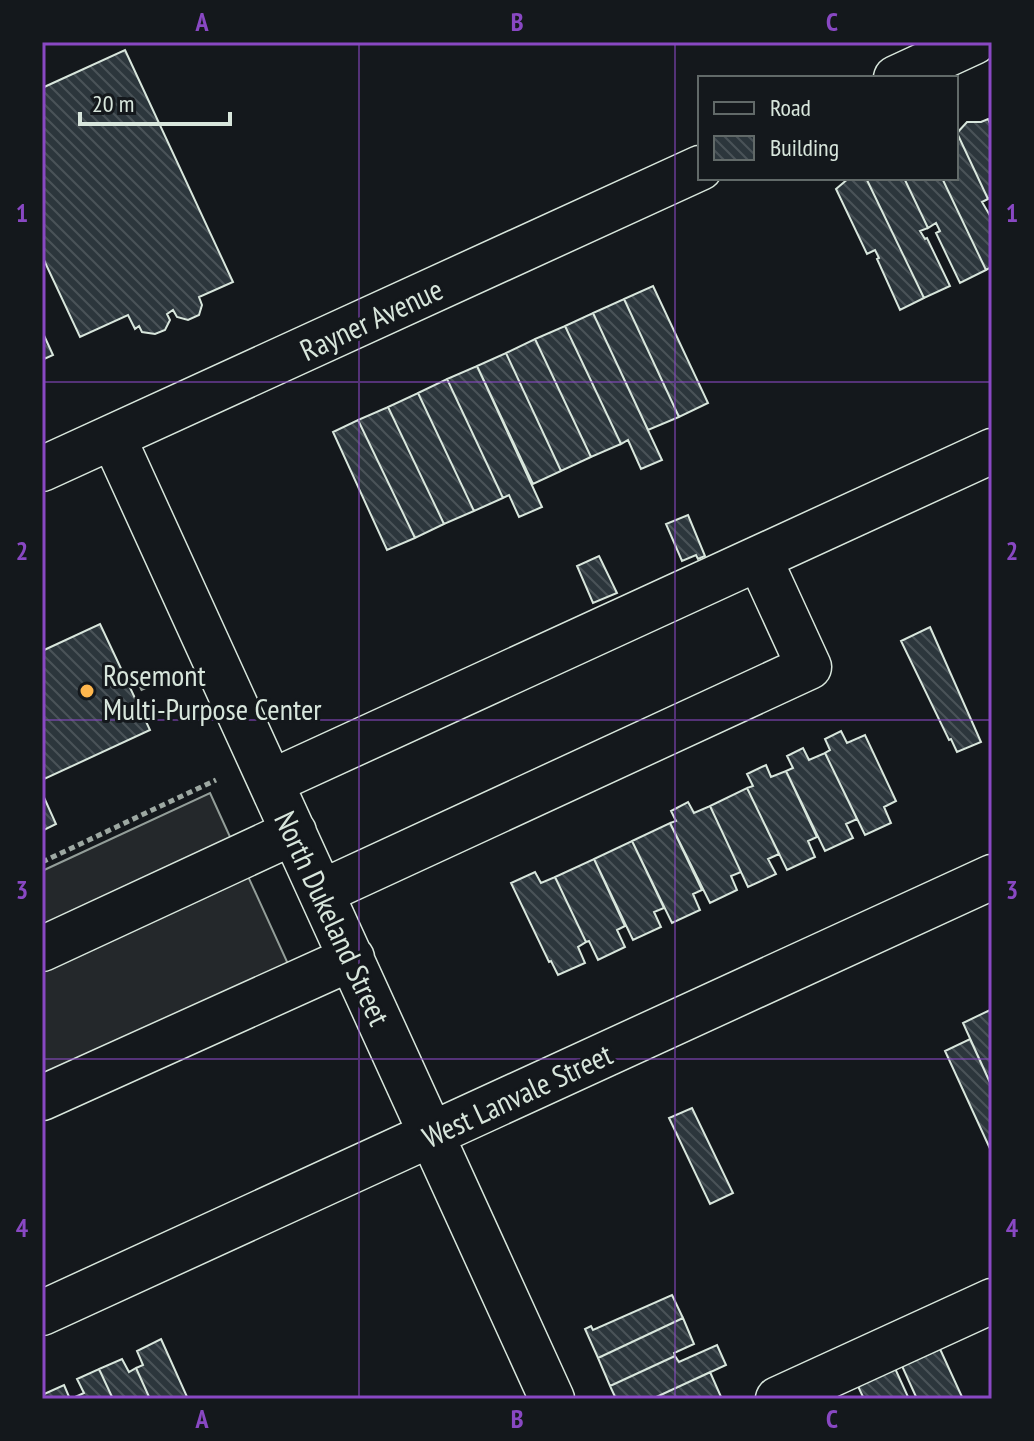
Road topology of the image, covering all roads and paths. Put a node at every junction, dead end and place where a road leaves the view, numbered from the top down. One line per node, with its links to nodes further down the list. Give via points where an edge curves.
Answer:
1 (974, 42): 2 (street)
2 (900, 76)
3 (698, 169): 4 (street, Rayner Avenue)
4 (113, 437): 6 (street, Rayner Avenue); 11 (street, North Dukeland Street)
5 (992, 451): 7 (street)
6 (42, 469)
7 (759, 558): 11 (street); 15 (street, via 809,667)
8 (176, 672): 9 (path)
9 (140, 689)
10 (224, 776): 13 (path)
11 (271, 782): 12 (street, North Dukeland Street)
12 (294, 832): 15 (street, North Dukeland Street); 16 (street)
13 (42, 862)
14 (992, 877): 19 (street, West Lanvale Street)
15 (322, 892): 17 (street, North Dukeland Street)
16 (42, 949)
17 (352, 958): 18 (street); 19 (street, North Dukeland Street)
18 (42, 1098)
19 (432, 1134): 21 (street, West Lanvale Street); 22 (street, North Dukeland Street)
20 (992, 1301): 23 (street)
21 (42, 1313)
22 (552, 1399)
23 (778, 1399)

